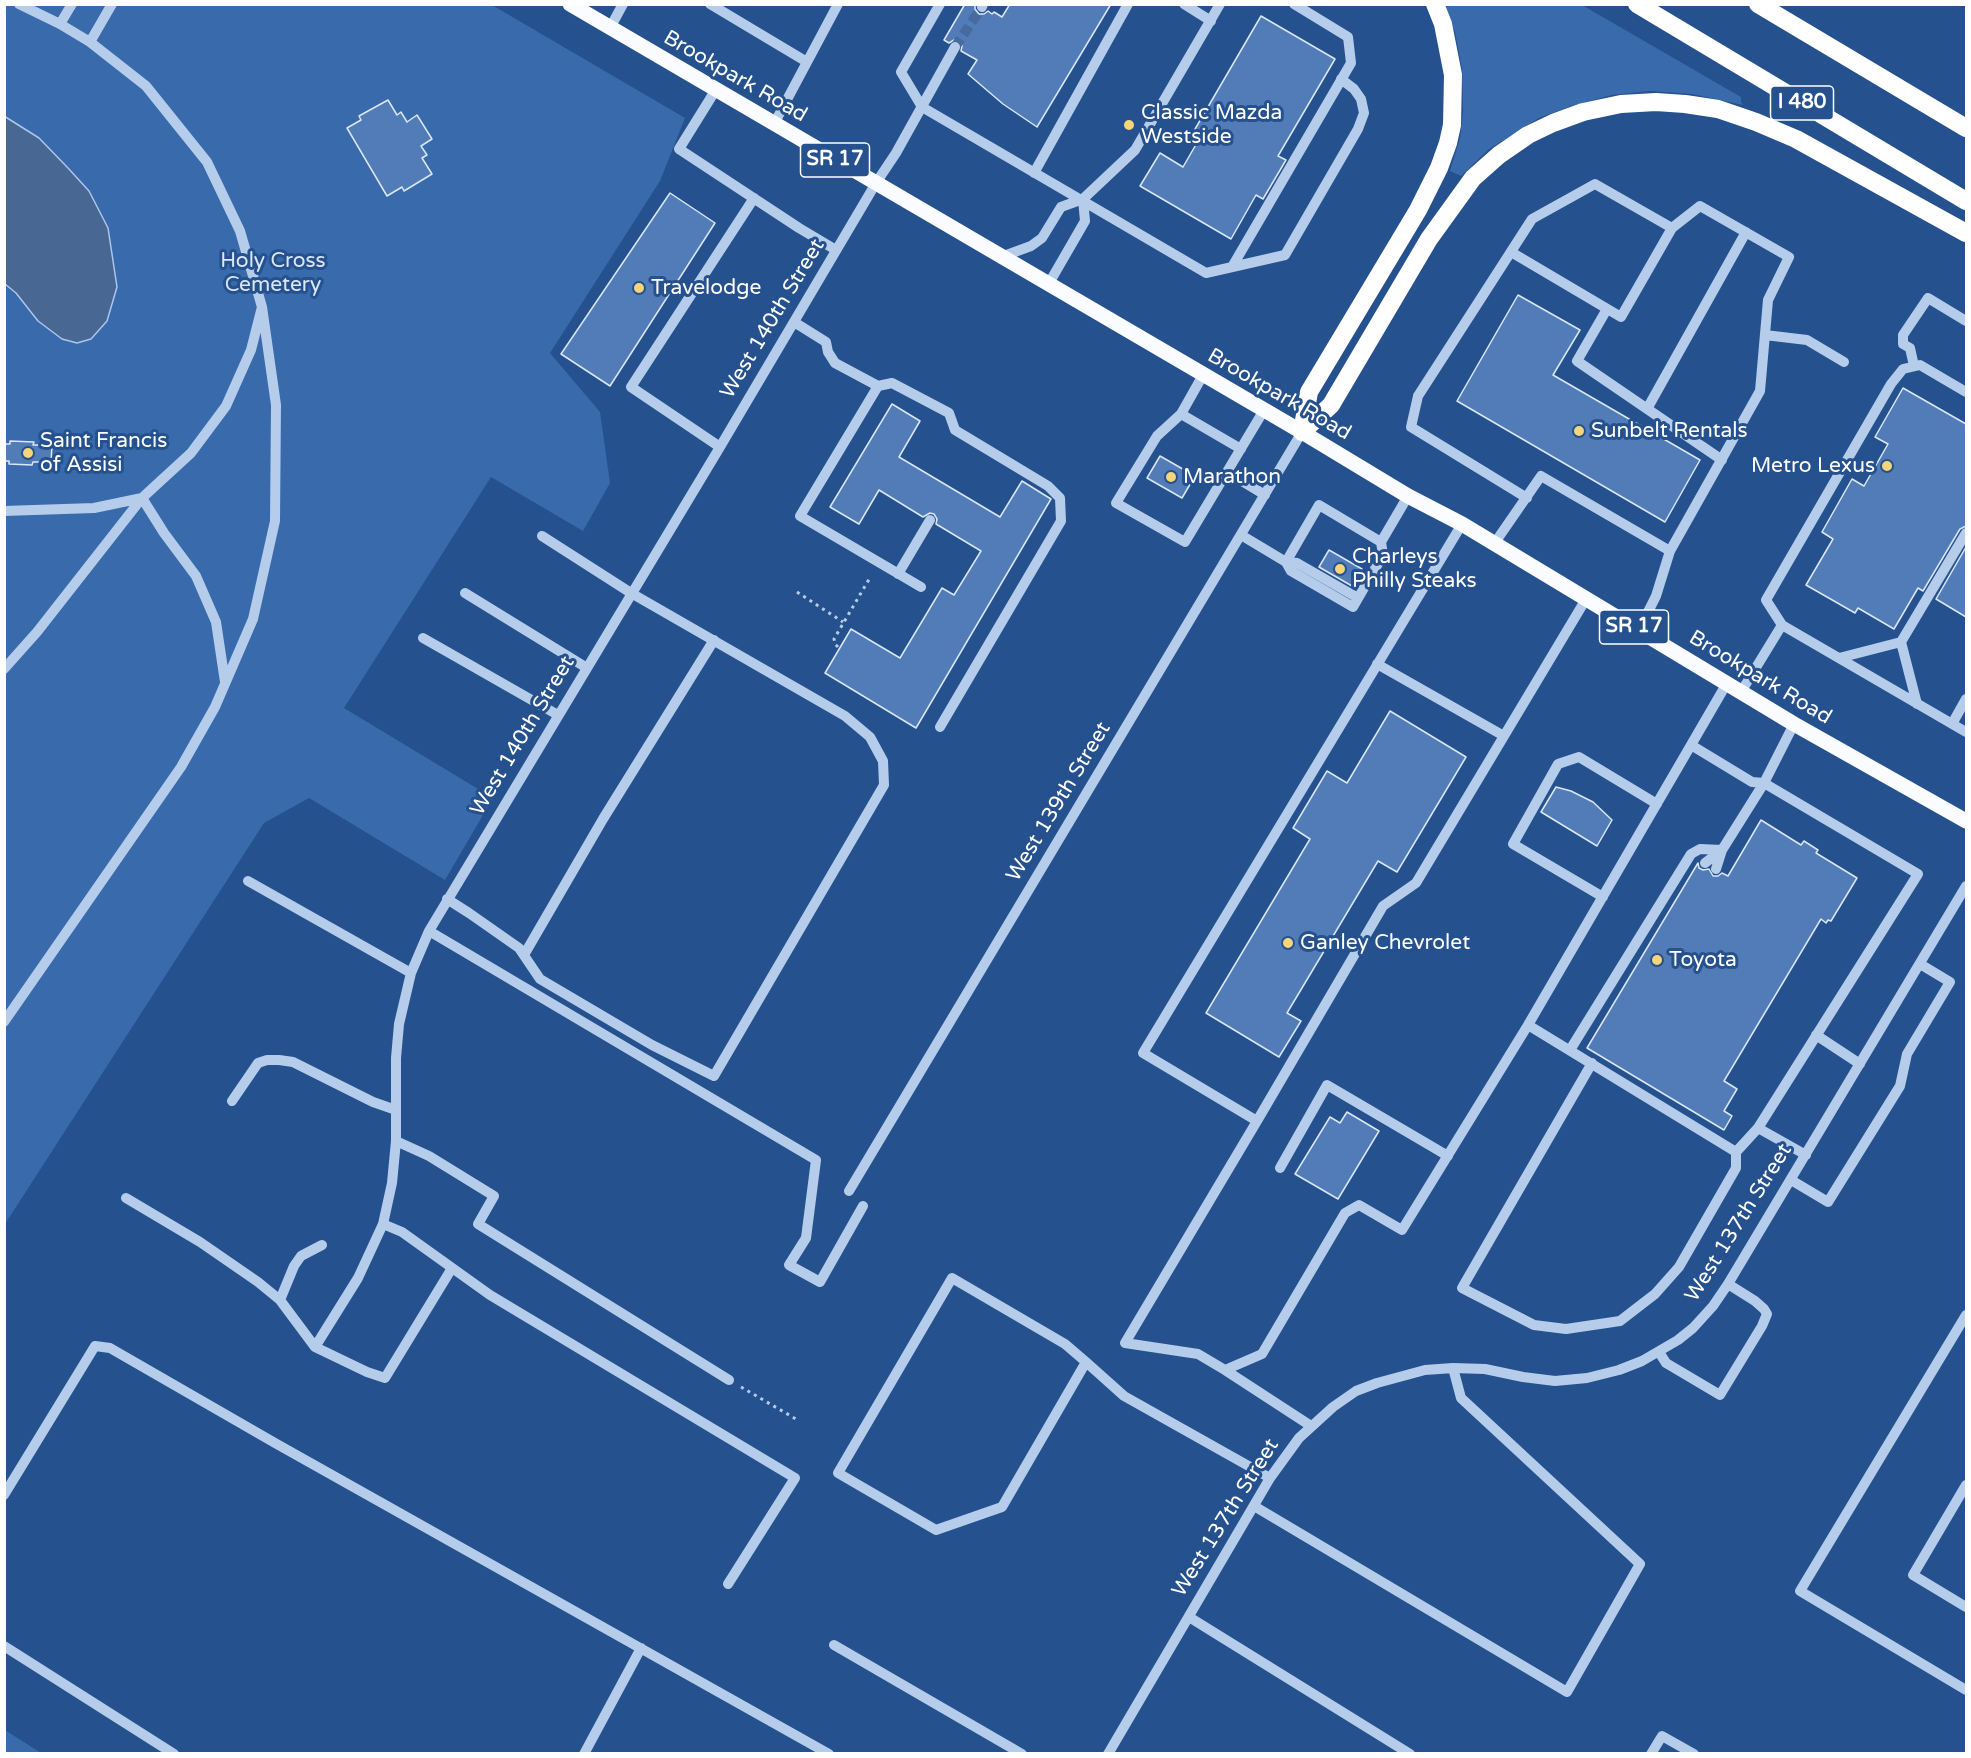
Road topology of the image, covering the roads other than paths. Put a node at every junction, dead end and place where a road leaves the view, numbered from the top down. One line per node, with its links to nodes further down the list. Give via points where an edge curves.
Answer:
1 (19, 4): 17 (street)
2 (72, 4): 17 (street)
3 (112, 4): 19 (street)
4 (570, 4): 18 (main road, Brookpark Road / SR 17)
5 (623, 4): 18 (street)
6 (710, 4): 21 (street)
7 (838, 4): 21 (street)
8 (940, 4): 24 (street, via 901,72)
9 (1128, 4): 27 (street)
10 (1184, 4): 16 (street)
11 (1220, 4): 16 (street)
12 (1294, 4): 22 (street, via 1348,37 1351,63)
13 (1435, 4): 53 (highway, via 1446,35 1453,75 1448,143 1418,210 1309,392)
14 (1637, 4): 31 (highway, I 480)
15 (1758, 4): 26 (highway, I 480)
16 (1211, 21): 30 (street, via 1136,150)
17 (60, 24): 19 (street)
18 (610, 28): 23 (main road, Brookpark Road / SR 17)
19 (90, 42): 40 (street, via 146,86 207,162 240,231)
20 (955, 47): 24 (street, West 140th Street)
21 (807, 62): 25 (street)
22 (1341, 79): 38 (street); 38 (street, via 1358,94 1364,113 1291,245 1285,255)
23 (715, 91): 25 (main road, Brookpark Road / SR 17); 29 (street, via 679,149)
24 (922, 107): 27 (street); 28 (street, West 140th Street)
25 (774, 124): 28 (main road, Brookpark Road / SR 17)
26 (1966, 128)
27 (1034, 173): 30 (street)
28 (876, 183): 35 (street, West 140th Street); 37 (main road, Brookpark Road / SR 17)
29 (754, 198): 35 (street); 54 (street, via 631,387)
30 (1083, 199): 37 (street, via 1061,207 1042,238); 38 (street, via 1206,273); 39 (street, via 1085,221)
31 (1966, 201)
32 (1672, 228): 33 (street, via 1700,206); 36 (street, via 1595,184 1532,219); 41 (street, via 1621,317)
33 (1746, 232): 44 (street, via 1790,257 1768,300); 50 (street)
34 (1966, 233): 53 (highway, via 1796,139 1718,109 1656,102 1583,112 1528,135 1473,178 1430,239 1331,405)
35 (837, 250): 43 (street, West 140th Street)
36 (1511, 252): 41 (street); 61 (street, via 1418,396 1411,427)
37 (1002, 257): 39 (main road, Brookpark Road / SR 17)
38 (1232, 267)
39 (1048, 285): 47 (main road, Brookpark Road / SR 17)
40 (262, 307): 60 (street, via 251,350 226,406 191,453); 86 (street, via 276,405 275,521 253,619)
41 (1607, 309): 50 (street, via 1577,361)
42 (1966, 321): 46 (street, via 1928,298 1903,335 1903,344 1910,348)
43 (794, 322): 48 (street, via 826,342 835,363); 54 (street, West 140th Street)
44 (1765, 335): 45 (street, via 1807,340); 56 (street, via 1760,391)
45 (1844, 362)
46 (1914, 366): 49 (street, via 1920,365); 77 (street, via 1903,369 1892,384 1766,600)
47 (1203, 375): 51 (main road, Brookpark Road / SR 17); 52 (street)
48 (878, 386): 72 (street, via 800,516); 94 (street, via 892,383 949,413 955,430 1048,486 1060,498 1061,521)
49 (1966, 392)
50 (1647, 409): 56 (street)
51 (1264, 410): 53 (main road, Brookpark Road / SR 17); 55 (street)
52 (1181, 414): 55 (street); 57 (street, via 1157,436 1116,503 1185,542)
53 (1302, 432): 58 (street, West 139th Street); 59 (main road, Brookpark Road / SR 17)
54 (720, 447): 75 (street, West 140th Street)
55 (1241, 449): 57 (street)
56 (1722, 460): 70 (street)
57 (1227, 472): 58 (street)
58 (1265, 495): 66 (street, West 139th Street)
59 (1408, 496): 64 (main road, Brookpark Road / SR 17); 68 (street)
60 (142, 498): 62 (street, via 94,508); 85 (street); 86 (street, via 196,576 216,622)
61 (1527, 498): 69 (street); 70 (street, via 1541,476)
62 (4, 511)
63 (930, 520): 72 (street)
64 (1462, 524): 69 (main road, Brookpark Road / SR 17); 83 (street)
65 (1966, 533): 81 (street)
66 (1241, 535): 71 (street); 128 (street, West 139th Street)
67 (542, 536): 75 (street)
68 (1381, 542): 71 (street, via 1319,505); 71 (street, via 1383,555 1353,607 1291,571)
69 (1494, 544): 76 (main road, Brookpark Road / SR 17)
70 (1670, 551): 78 (street, via 1656,596)
71 (1286, 562)
72 (898, 574): 73 (street)
73 (921, 587)
74 (465, 593): 84 (street)
75 (631, 593): 80 (street); 84 (street, West 140th Street)
76 (1586, 599): 78 (main road, Brookpark Road / SR 17); 96 (street)
77 (1782, 625): 82 (street); 88 (street)
78 (1639, 630): 87 (main road, Brookpark Road / SR 17)
79 (423, 638): 91 (street)
80 (714, 640): 109 (street); 109 (street, via 845,716 870,737 883,761 884,785 714,1076 652,1045 540,979)
81 (1901, 642): 82 (street); 90 (street)
82 (1839, 658): 90 (street)
83 (1377, 664): 96 (street); 120 (street, via 1143,1053)
84 (587, 668): 91 (street, West 140th Street)
85 (4, 669)
86 (225, 682): 112 (street, via 181,767)
87 (1727, 683): 88 (main road, Brookpark Road / SR 17); 97 (street)
88 (1742, 692): 92 (main road, Brookpark Road / SR 17)
89 (1966, 699): 93 (street)
90 (1917, 704): 93 (street)
91 (558, 715): 107 (street, West 140th Street)
92 (1794, 724): 98 (street); 100 (main road, Brookpark Road / SR 17)
93 (1952, 724): 95 (street)
94 (940, 727)
95 (1966, 732)
96 (1504, 736): 120 (street, via 1416,883 1383,906)
97 (1691, 745): 98 (street, via 1752,782); 99 (street)
98 (1764, 783): 101 (street); 114 (street, via 1918,874)
99 (1657, 804): 106 (street); 106 (street, via 1579,758 1558,764 1513,844)
100 (1966, 821)
101 (1722, 850): 102 (street); 103 (street); 115 (street, via 1700,849 1691,854)
102 (1705, 863)
103 (1716, 869)
104 (248, 881): 111 (street)
105 (1966, 886): 110 (street, West 137th Street)
106 (1603, 897): 113 (street)
107 (447, 899): 108 (street, West 140th Street); 109 (street)
108 (429, 931): 111 (street, West 140th Street); 130 (street, via 816,1160 806,1238 789,1266 820,1282)
109 (524, 955)
110 (1920, 964): 117 (street, West 137th Street); 127 (street, via 1950,982 1907,1054 1900,1086 1828,1202)
111 (411, 973): 119 (street, West 140th Street, via 399,1024)
112 (4, 1022)
113 (1528, 1025): 115 (street); 125 (street)
114 (1816, 1035): 117 (street); 121 (street)
115 (1570, 1050): 116 (street)
116 (1592, 1063): 123 (street); 123 (street, via 1462,1288 1534,1325 1566,1329 1620,1320 1655,1294 1679,1267 1736,1168)
117 (1860, 1064): 124 (street, West 137th Street)
118 (232, 1101): 119 (street, via 258,1063 279,1060 293,1062)
119 (396, 1110): 122 (street, West 140th Street)
120 (1257, 1121): 141 (street, via 1125,1343 1198,1354)
121 (1758, 1128): 123 (street); 124 (street)
122 (396, 1141): 131 (street, West 140th Street); 142 (street, via 429,1156 494,1196 477,1224)
123 (1736, 1152)
124 (1806, 1155): 127 (street, West 137th Street)
125 (1448, 1156): 126 (street, via 1327,1085); 141 (street, via 1402,1230 1359,1205 1345,1213 1262,1353)
126 (1280, 1168)
127 (1791, 1180): 134 (street, West 137th Street)
128 (849, 1191)
129 (126, 1198): 135 (street, via 200,1242)
130 (863, 1206)
131 (383, 1224): 133 (street, via 402,1232); 137 (street, West 140th Street, via 358,1278)
132 (322, 1245): 135 (street, via 301,1256)
133 (452, 1268): 137 (street, via 385,1378); 148 (street, via 490,1295 795,1478)
134 (1728, 1284): 138 (street, West 137th Street, via 1693,1328); 138 (street, via 1767,1314 1720,1395 1666,1363)
135 (280, 1300): 137 (street)
136 (1966, 1315): 154 (street, via 1800,1591)
137 (315, 1347)
138 (1659, 1352): 140 (street, West 137th Street, via 1619,1370 1554,1381 1485,1369)
139 (1086, 1362): 139 (street, via 1065,1344 951,1278 838,1473 936,1530 1002,1507); 144 (street, via 1124,1396)
140 (1453, 1368): 143 (street, West 137th Street, via 1425,1370 1356,1391); 147 (street, via 1461,1398 1640,1564 1567,1692)
141 (1225, 1370): 143 (street)
142 (729, 1380)
143 (1311, 1426): 144 (street, West 137th Street)
144 (1270, 1479): 147 (street, West 137th Street)
145 (1966, 1485): 149 (street, via 1913,1575)
146 (4, 1495): 153 (street, via 95,1346 110,1347)
147 (1254, 1506): 150 (street, West 137th Street)
148 (728, 1584)
149 (1966, 1607)
150 (1189, 1617): 159 (street, West 137th Street); 160 (street)
151 (834, 1645): 158 (street)
152 (4, 1646): 155 (street)
153 (641, 1648): 156 (street); 157 (street)
154 (1966, 1690)
155 (174, 1754)
156 (584, 1754)
157 (829, 1754)
158 (1022, 1754)
159 (1107, 1754)
160 (1410, 1754)
161 (1651, 1754): 162 (street, via 1662,1736)
162 (1694, 1754)

